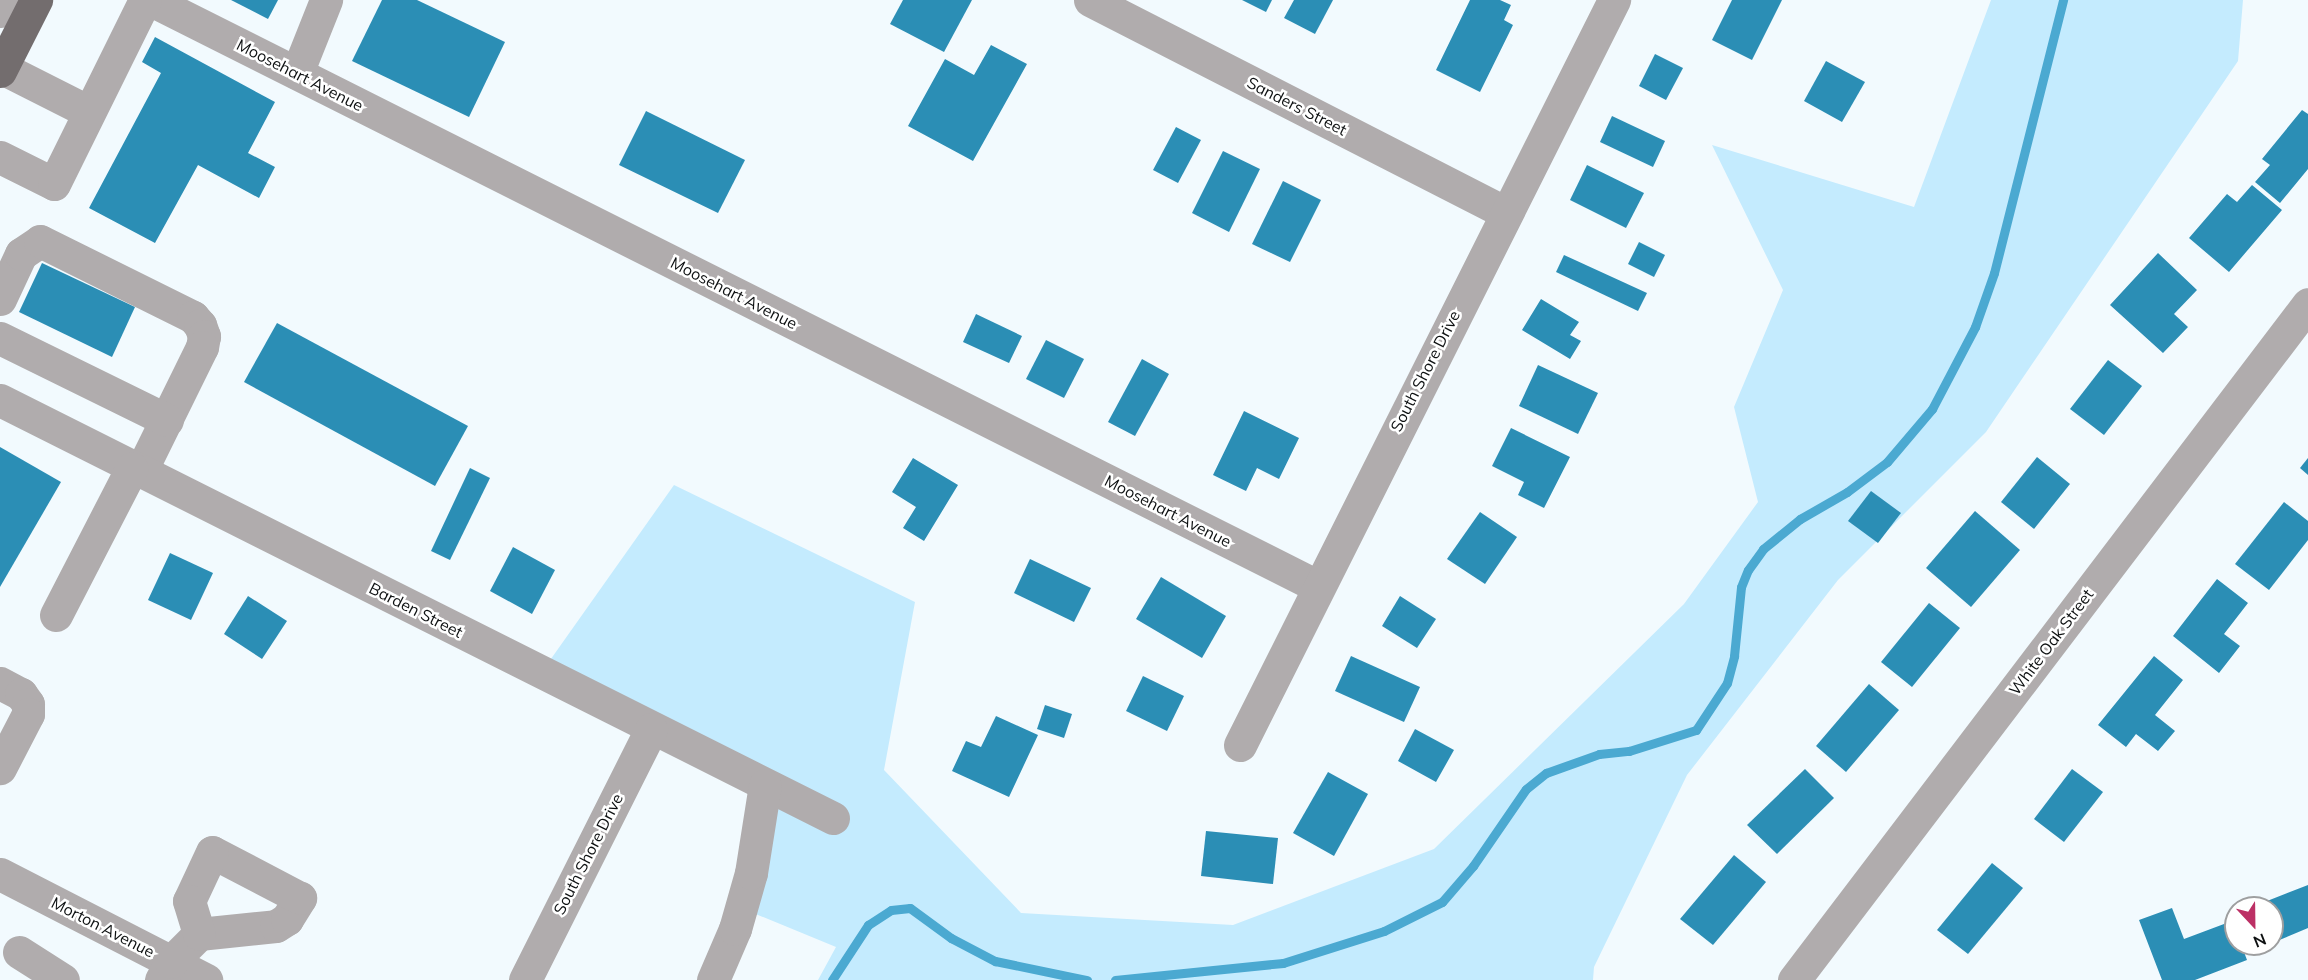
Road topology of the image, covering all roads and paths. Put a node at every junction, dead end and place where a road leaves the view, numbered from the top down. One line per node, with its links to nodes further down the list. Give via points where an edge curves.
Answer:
1 (23, 0): 8 (street)
2 (36, 0): 9 (main road)
3 (145, 0): 11 (street)
4 (151, 0): 10 (street, Moosehart Avenue)
5 (326, 0): 10 (street)
6 (1090, 0): 13 (street, Sanders Street)
7 (1614, 0): 13 (street, South Shore Drive)
8 (0, 11)
9 (1, 70): 11 (street)
10 (297, 73): 20 (street, Moosehart Avenue)
11 (89, 112): 12 (street, via 54,184)
12 (0, 157)
13 (1504, 212): 20 (street, South Shore Drive)
14 (0, 299): 18 (street, via 21,254 40,241 193,317 204,336 202,347)
15 (2308, 304): 36 (street, White Oak Street)
16 (0, 338): 18 (street)
17 (0, 400): 19 (street, Barden Street)
18 (166, 420): 19 (street)
19 (136, 470): 21 (street); 23 (street, Barden Street)
20 (1317, 586): 24 (street, South Shore Drive)
21 (56, 615)
22 (0, 683): 25 (street, via 21,694 28,704 28,714)
23 (651, 729): 26 (street, Barden Street); 34 (street, South Shore Drive)
24 (1240, 745)
25 (0, 768)
26 (765, 785): 27 (street, Barden Street); 35 (street, via 751,873 735,929)
27 (833, 818)
28 (0, 874): 31 (street, Morton Avenue)
29 (199, 934): 31 (street)
30 (19, 952): 32 (street)
31 (166, 971): 33 (street, Morton Avenue)
32 (63, 980)
33 (206, 980)
34 (525, 980)
35 (713, 980)
36 (1794, 980)

